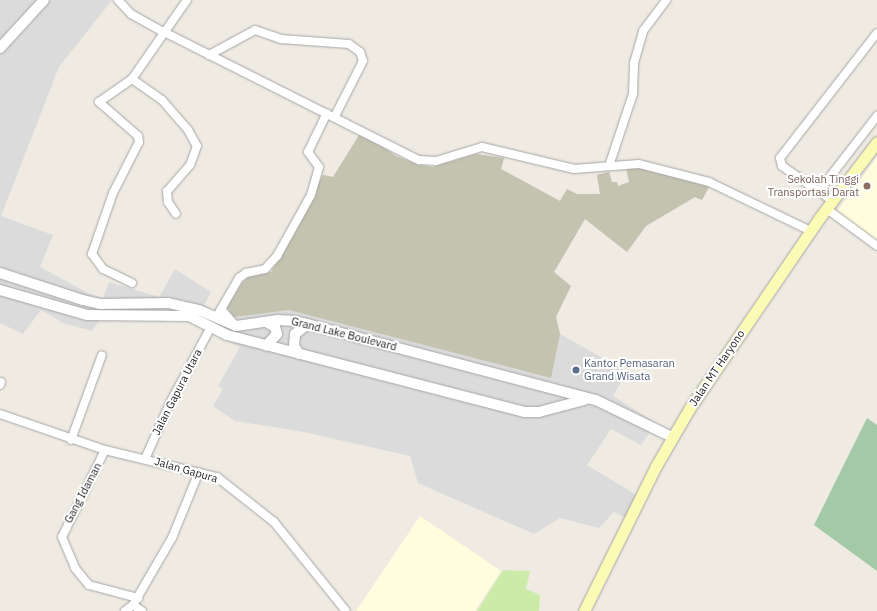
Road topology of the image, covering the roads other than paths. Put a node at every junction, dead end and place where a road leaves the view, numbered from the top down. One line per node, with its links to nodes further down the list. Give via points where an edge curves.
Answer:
1 (44, 0): 7 (street)
2 (118, 0): 5 (street, via 131,14)
3 (187, 0): 5 (street)
4 (666, 0): 13 (street, via 643,31 634,63 633,94)
5 (164, 32): 8 (street); 9 (street)
6 (877, 33): 14 (street, via 780,158 782,166)
7 (0, 48)
8 (209, 55): 10 (street); 10 (street, via 255,30 282,39 349,44 360,52 363,61)
9 (132, 80): 16 (street, via 162,100 188,130 197,146 190,165 167,191 168,202); 20 (street, via 122,89 100,98 101,105 138,136 139,142 114,193 92,254 103,269)
10 (331, 114): 13 (street, via 419,160 436,161 482,147 574,169); 22 (street, Jalan Gapura Utara, via 308,152 319,166 311,195 277,256 264,269 246,273 239,278)
11 (877, 116): 14 (street)
12 (877, 142): 15 (main road, Jalan MT Haryono)
13 (609, 166): 17 (street, via 639,164 709,182)
14 (820, 191): 15 (street)
15 (830, 206): 17 (main road, Jalan MT Haryono); 18 (street)
16 (176, 214)
17 (811, 231): 32 (main road, Jalan MT Haryono)
18 (877, 246)
19 (0, 273): 24 (street, Grand Lake Boulevard, via 100,304 168,303)
20 (132, 284)
21 (0, 290): 24 (street, Grand Lake Boulevard, via 76,313 177,314)
22 (222, 309): 24 (street, Jalan Gapura Utara); 26 (street)
23 (266, 322): 25 (street, Grand Lake Boulevard, via 286,319); 26 (street, Grand Lake Boulevard); 27 (street, via 275,327 277,334)
24 (213, 323): 26 (street, Grand Lake Boulevard); 27 (street, Grand Lake Boulevard); 35 (street, Jalan Gapura Utara, via 170,403)
25 (308, 324): 28 (street, via 294,334 294,346); 30 (street, Grand Lake Boulevard)
26 (236, 326)
27 (266, 346): 28 (street, Grand Lake Boulevard)
28 (299, 354): 30 (street, Grand Lake Boulevard, via 524,412 539,412 576,400)
29 (102, 356): 33 (street)
30 (596, 400): 32 (street, Grand Lake Boulevard)
31 (0, 414): 33 (street, Jalan Gapura)
32 (672, 438): 42 (main road, Jalan MT Haryono)
33 (71, 440): 34 (street, Jalan Gapura)
34 (105, 450): 35 (street, Jalan Gapura); 37 (street, Gang Idaman, via 62,537 75,568 89,585)
35 (146, 459): 36 (street, Jalan Gapura)
36 (199, 472): 37 (street, via 175,532); 41 (street, Jalan Gapura, via 232,486 274,522)
37 (138, 598): 38 (street)
38 (133, 605): 39 (street); 40 (street)
39 (125, 611)
40 (142, 611)
41 (346, 611)
42 (584, 611)

